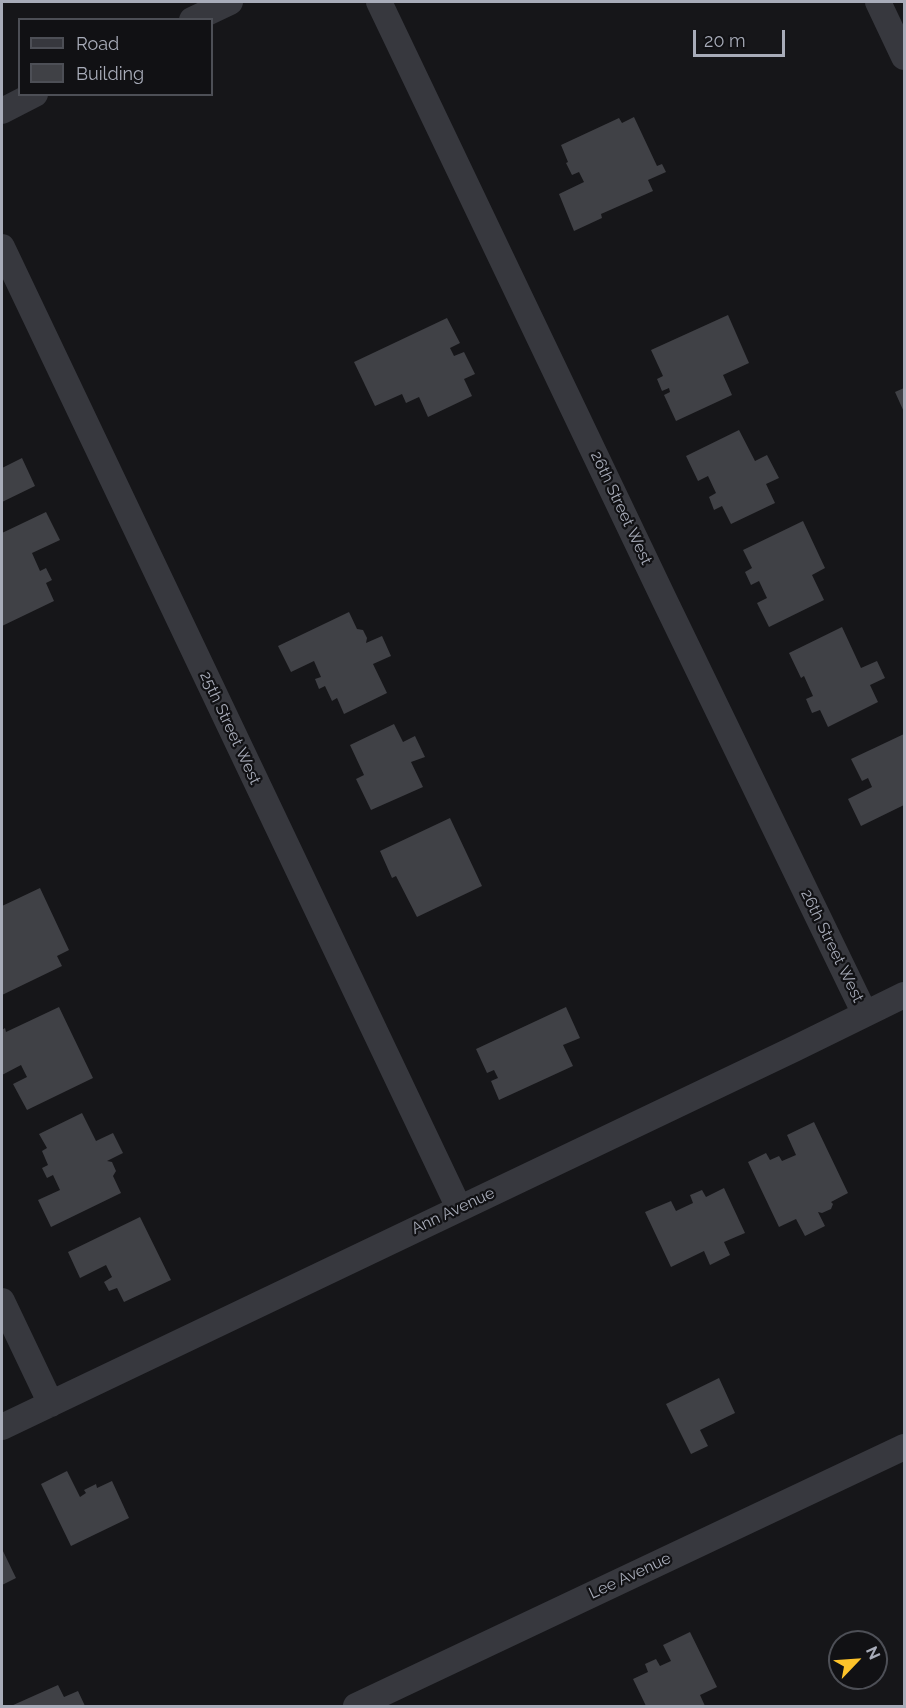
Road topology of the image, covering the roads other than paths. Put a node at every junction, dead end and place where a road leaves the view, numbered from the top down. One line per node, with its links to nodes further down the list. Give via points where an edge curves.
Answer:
1 (230, 2): 4 (street)
2 (380, 2): 10 (street, 26th Street West)
3 (878, 2): 5 (street)
4 (196, 18)
5 (904, 57)
6 (31, 96): 7 (street)
7 (2, 111)
8 (2, 247): 11 (street, 25th Street West)
9 (904, 995): 10 (street, Ann Avenue)
10 (865, 1014): 11 (street, Ann Avenue)
11 (459, 1208): 13 (street, Ann Avenue)
12 (2, 1300): 13 (street)
13 (51, 1404): 14 (street, Ann Avenue)
14 (2, 1427)
15 (904, 1447): 16 (street, Lee Avenue)
16 (356, 1707)

